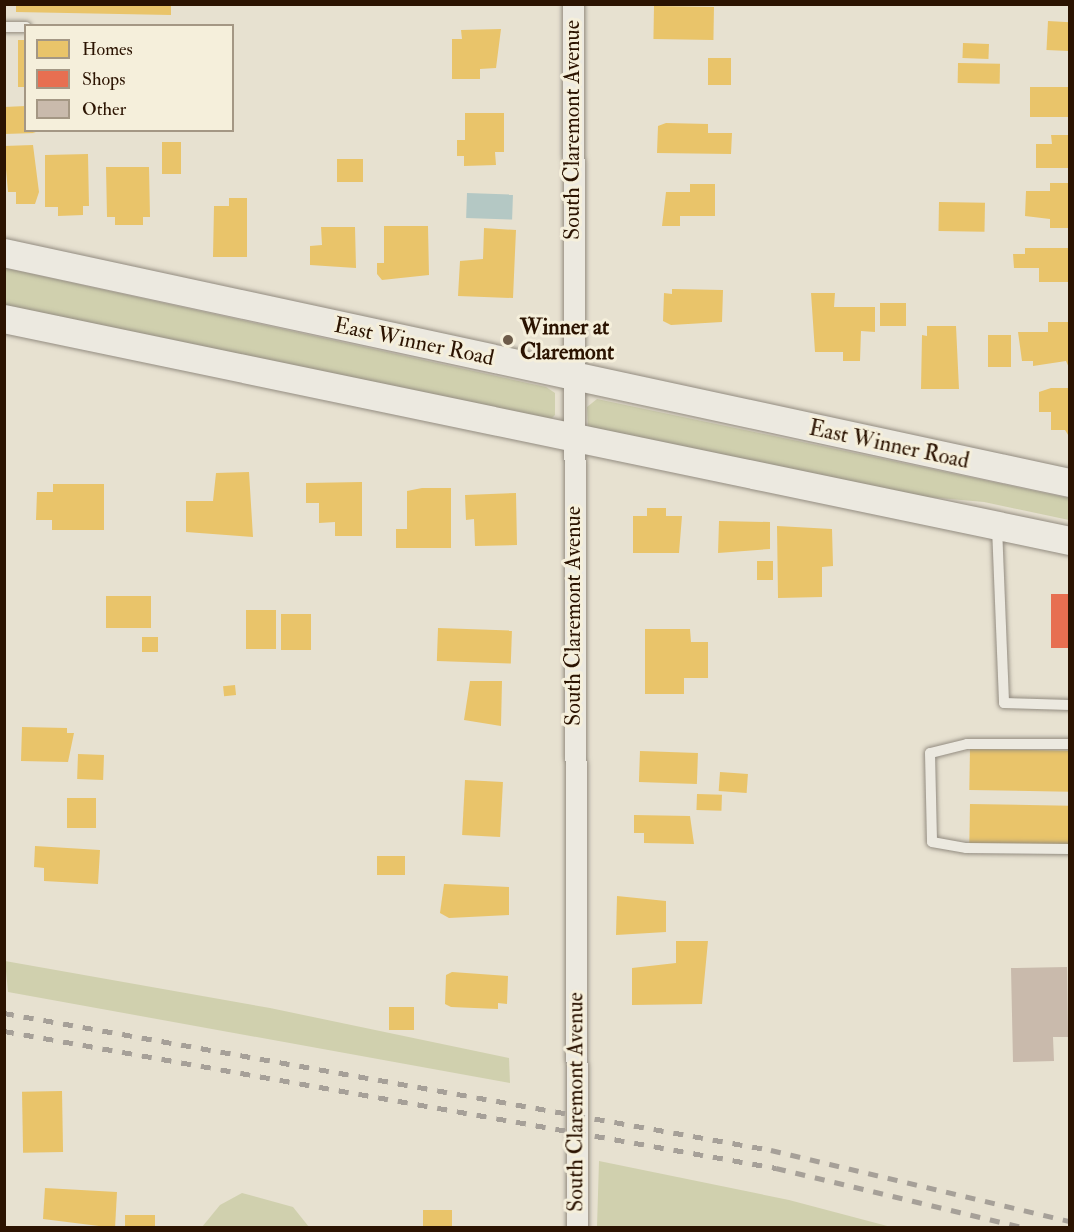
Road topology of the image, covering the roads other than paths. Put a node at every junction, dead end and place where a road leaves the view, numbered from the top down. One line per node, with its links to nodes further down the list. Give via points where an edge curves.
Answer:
1 (573, 4): 6 (street, South Claremont Avenue)
2 (4, 27): 3 (lane)
3 (24, 27)
4 (4, 253): 6 (street, East Winner Road)
5 (4, 319): 7 (street)
6 (573, 376): 7 (street, South Claremont Avenue); 8 (street, East Winner Road)
7 (573, 442): 9 (street); 14 (street, South Claremont Avenue)
8 (1070, 483)
9 (997, 527): 10 (street); 11 (lane, via 1004,703)
10 (1070, 542)
11 (1070, 705)
12 (1070, 744): 13 (lane, via 967,744 932,750 930,774 932,842 966,848)
13 (1070, 849)
14 (577, 1227)

